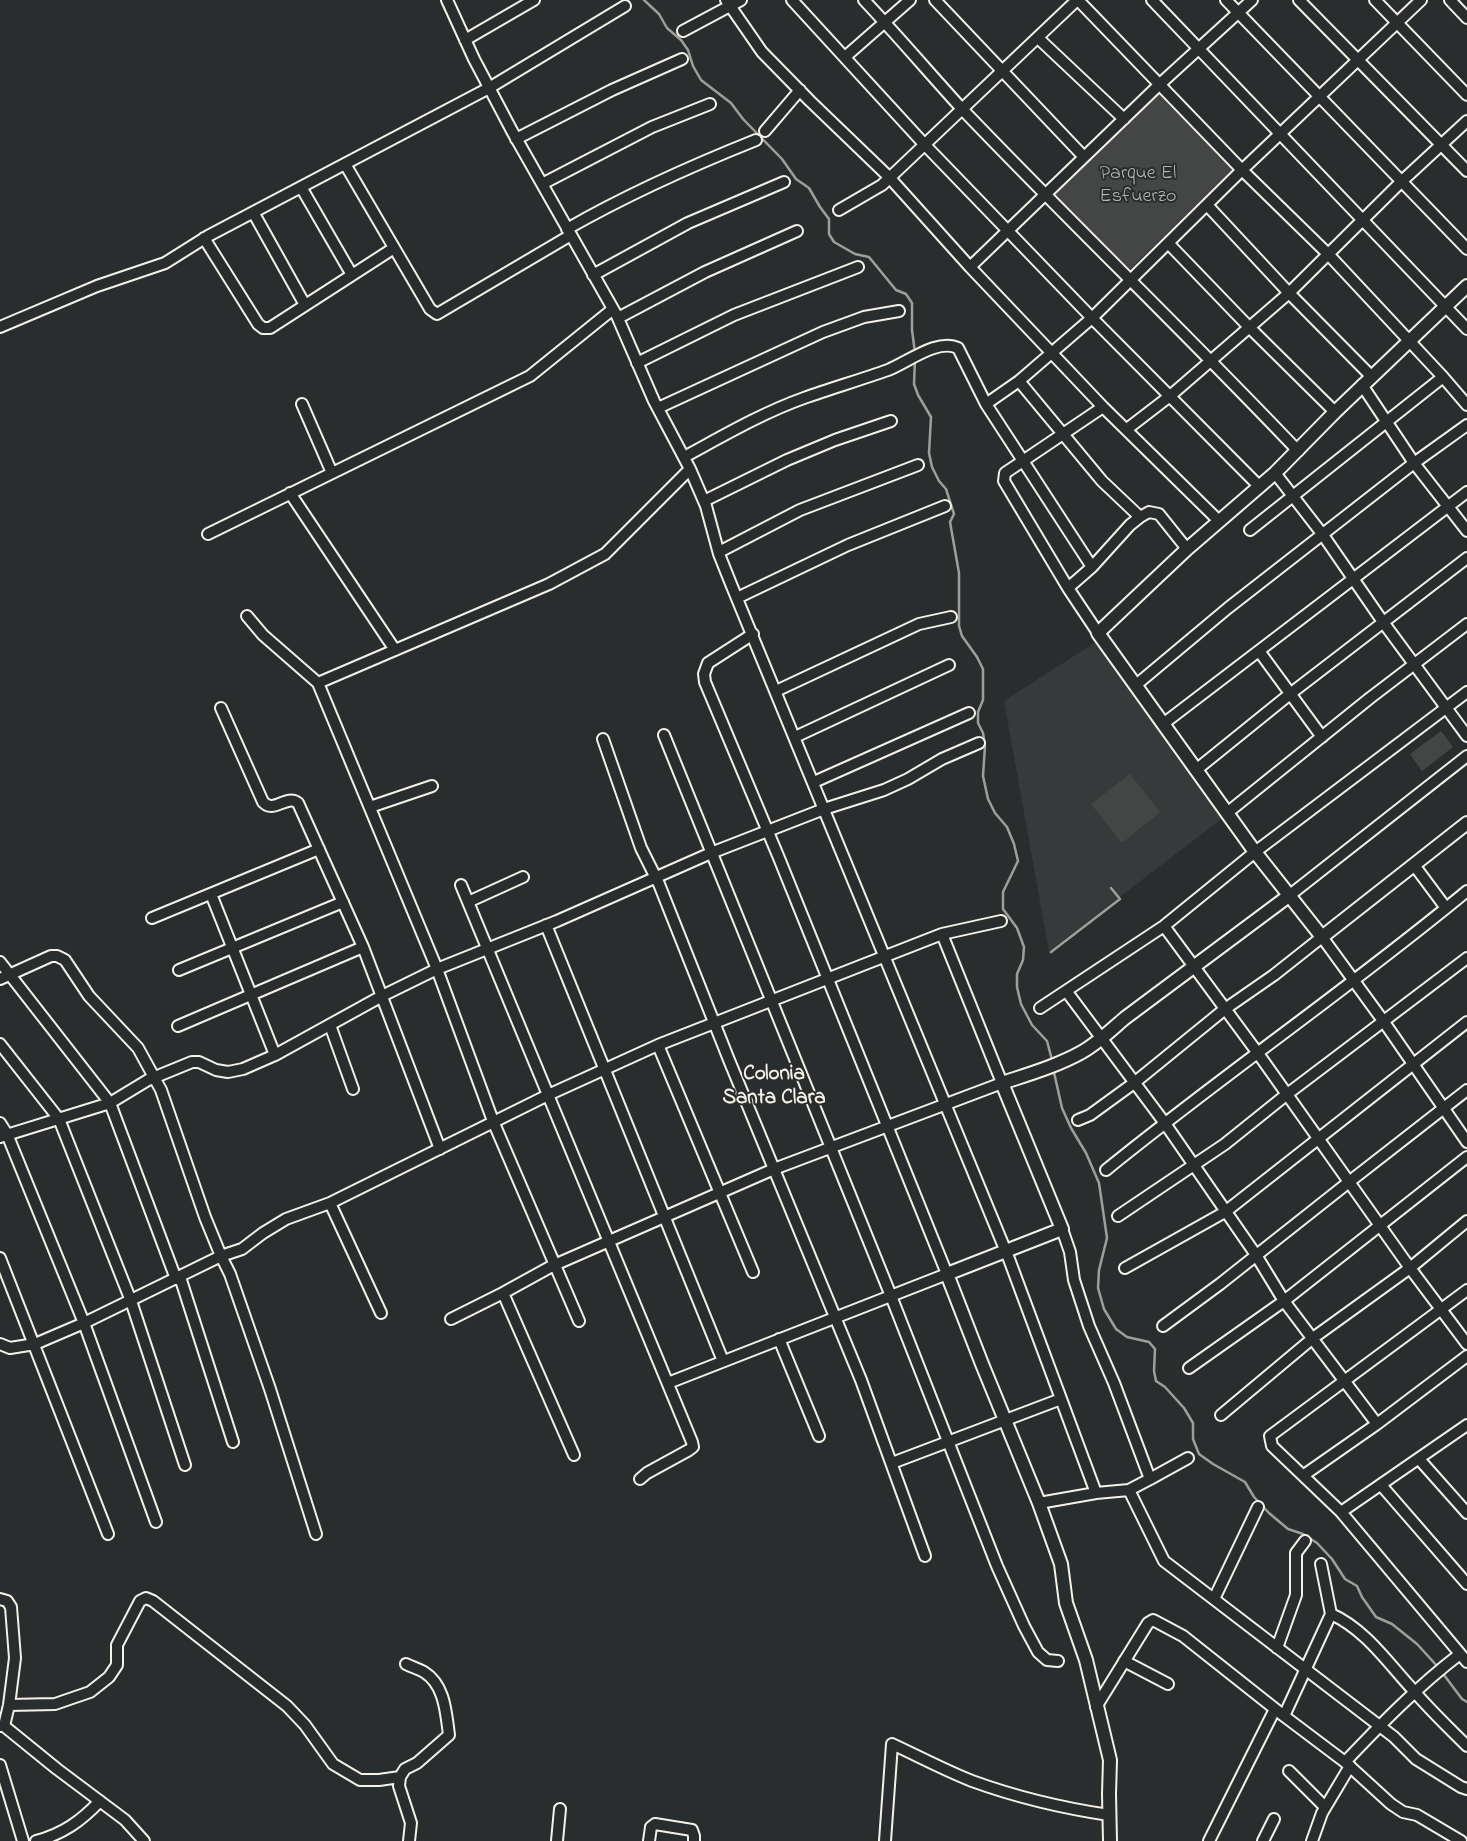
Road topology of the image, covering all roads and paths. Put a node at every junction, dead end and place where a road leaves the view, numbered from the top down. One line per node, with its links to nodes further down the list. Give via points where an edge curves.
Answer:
1 (447, 0): 24 (street)
2 (534, 0): 24 (street)
3 (741, 0): 16 (street)
4 (792, 0): 26 (street)
5 (864, 0): 21 (street)
6 (910, 0): 21 (street)
7 (934, 0): 29 (street)
8 (1078, 0): 23 (street); 30 (street)
9 (1152, 0): 25 (street)
10 (1226, 0): 18 (street)
11 (1252, 0): 18 (street)
12 (1299, 0): 28 (street)
13 (1375, 0): 20 (street)
14 (1421, 0): 20 (street)
15 (1450, 0): 19 (street)
16 (728, 3): 22 (street); 32 (street, via 762,52)
17 (625, 6): 31 (street)
18 (1238, 13): 25 (street); 34 (street)
19 (1467, 18)
20 (1397, 22): 28 (street); 33 (street)
21 (885, 23): 26 (street); 36 (street)
22 (683, 31)
23 (1038, 38): 29 (street); 37 (street)
24 (465, 40): 31 (street)
25 (1199, 50): 30 (street); 40 (street)
26 (845, 57): 43 (street)
27 (682, 59): 41 (street, via 612,90)
28 (1357, 61): 34 (street); 44 (street)
29 (1002, 72): 36 (street); 45 (street)
30 (1160, 84): 37 (street); 47 (street)
31 (489, 88): 41 (street); 46 (street)
32 (800, 90): 39 (street); 49 (street)
33 (1467, 95)
34 (1320, 98): 40 (street); 50 (street)
35 (710, 104): 52 (street, via 652,127)
36 (962, 109): 43 (street); 54 (street)
37 (1124, 119): 45 (street)
38 (1467, 121): 44 (street)
39 (764, 130)
40 (1280, 135): 47 (street); 58 (street)
41 (516, 140): 52 (street)
42 (756, 140): 61 (street, via 612,204)
43 (925, 145): 49 (street); 59 (street)
44 (1442, 145): 48 (street); 50 (street)
45 (1084, 157): 54 (street)
46 (345, 164): 53 (street); 64 (street)
47 (1242, 170): 55 (street); 66 (street)
48 (1467, 171)
49 (889, 177): 56 (street, via 882,185); 68 (street)
50 (1402, 181): 58 (street); 65 (street)
51 (784, 182): 70 (street, via 688,223)
52 (542, 184): 61 (street)
53 (301, 187): 57 (street); 69 (street)
54 (1046, 194): 59 (street); 71 (street)
55 (1207, 205): 63 (street); 73 (street)
56 (839, 210)
57 (253, 212): 62 (street); 74 (street)
58 (1363, 220): 66 (street); 75 (street)
59 (1008, 230): 68 (street); 78 (street)
60 (797, 231): 77 (street)
61 (569, 232): 64 (street, via 437,314 430,309); 70 (street)
62 (204, 238): 74 (street, via 263,328 270,328); 79 (street, via 165,263 97,286)
63 (1168, 243): 71 (street); 80 (street)
64 (394, 248): 69 (street)
65 (1467, 249)
66 (1328, 254): 73 (street); 82 (street)
67 (858, 267): 85 (street, via 734,315)
68 (970, 267): 83 (street)
69 (352, 275): 74 (street)
70 (594, 275): 77 (street)
71 (1130, 280): 78 (street); 84 (street)
72 (1467, 286): 75 (street)
73 (1290, 293): 80 (street); 88 (street)
74 (306, 305)
75 (1445, 306): 81 (street); 82 (street)
76 (899, 311): 94 (street, via 864,317 823,332)
77 (615, 314): 85 (street); 107 (street, via 530,376)
78 (1092, 318): 83 (street); 89 (street)
79 (0, 327)
80 (1249, 327): 84 (street); 95 (street)
81 (1467, 329)
82 (1410, 341): 86 (street); 88 (street)
83 (1051, 353): 87 (street); 93 (street)
84 (1211, 359): 89 (street); 101 (street)
85 (638, 363): 94 (street)
86 (1443, 377): 92 (street); 97 (street)
87 (1019, 381): 91 (street); 100 (street)
88 (1367, 381): 95 (street); 97 (street)
89 (1170, 396): 99 (street); 109 (street)
90 (302, 404): 107 (street)
91 (986, 404): 102 (street, via 958,348 951,344 939,346 890,369 803,398); 103 (street)
92 (1467, 405)
93 (1103, 407): 99 (street); 100 (street)
94 (658, 408): 102 (street)
95 (1335, 412): 101 (street)
96 (891, 421): 113 (street, via 834,440)
97 (1387, 422): 104 (street); 112 (street)
98 (1467, 425): 104 (street)
99 (1127, 429): 117 (street)
100 (1064, 433): 103 (street); 116 (street, via 1102,480)
101 (1298, 450): 108 (street)
102 (684, 457): 106 (street)
103 (1024, 461): 125 (street); 127 (street, via 1005,474 1004,481)
104 (1414, 463): 115 (street); 121 (street)
105 (918, 465): 123 (street, via 800,510)
106 (690, 469): 113 (street); 135 (street, via 605,554 550,584)
107 (332, 473): 111 (street)
108 (1275, 473): 109 (street); 112 (street)
109 (1259, 486): 117 (street)
110 (1467, 492): 115 (street)
111 (290, 493): 120 (street); 135 (street)
112 (1292, 496): 118 (street); 121 (street)
113 (704, 500): 123 (street)
114 (945, 506): 128 (street, via 848,545)
115 (1448, 506): 119 (street); 126 (street)
116 (1140, 517): 122 (street, via 1149,512 1159,514); 125 (street)
117 (1220, 521): 122 (street)
118 (1250, 530)
119 (1467, 531)
120 (208, 534)
121 (1323, 535): 126 (street); 140 (street)
122 (1187, 549): 133 (street)
123 (719, 552): 128 (street)
124 (1467, 558): 131 (street)
125 (1092, 567): 127 (street)
126 (1353, 578): 131 (street); 136 (street)
127 (1068, 588): 133 (street)
128 (737, 598): 134 (street)
129 (247, 616): 139 (street)
130 (951, 617): 141 (street, via 919,624)
131 (1383, 622): 137 (street); 143 (street)
132 (1467, 624): 137 (street)
133 (1098, 633): 140 (street)
134 (753, 634): 141 (street); 162 (street, via 708,663 704,674)
135 (395, 650): 139 (street)
136 (1259, 651): 143 (street); 147 (street)
137 (1414, 664): 145 (street); 149 (street)
138 (950, 665): 151 (street)
139 (318, 683): 158 (street)
140 (1136, 685): 147 (street)
141 (776, 691): 151 (street)
142 (1467, 692): 145 (street)
143 (1290, 694): 149 (street); 155 (street)
144 (221, 708): 163 (street, via 263,802 272,807 290,800 298,803)
145 (1446, 708): 150 (street); 164 (street)
146 (969, 713): 156 (street)
147 (1163, 724): 155 (street)
148 (664, 735): 165 (street)
149 (1322, 736): 160 (street)
150 (1467, 736)
151 (795, 737): 156 (street)
152 (603, 739): 168 (street, via 641,848)
153 (979, 743): 159 (street, via 892,786)
154 (1467, 756): 172 (street)
155 (1196, 770): 160 (street)
156 (814, 782): 159 (street)
157 (432, 786): 158 (street)
158 (370, 807): 189 (street)
159 (824, 809): 162 (street); 185 (street)
160 (1227, 813): 164 (street)
161 (1467, 823): 166 (street)
162 (768, 831): 165 (street); 192 (street)
163 (319, 849): 171 (street); 173 (street)
164 (1255, 852): 172 (street); 179 (street)
165 (711, 853): 168 (street); 197 (street)
166 (1414, 865): 175 (street); 181 (street)
167 (523, 877): 174 (street)
168 (656, 879): 178 (street); 202 (street)
169 (461, 885): 174 (street)
170 (1467, 891): 175 (street)
171 (211, 894): 176 (street); 183 (street)
172 (1290, 895): 181 (street); 188 (street)
173 (343, 902): 182 (street); 183 (street)
174 (468, 902): 184 (street)
175 (1446, 908): 193 (street)
176 (152, 918)
177 (1001, 921): 180 (street)
178 (546, 925): 184 (street); 211 (street)
179 (1164, 926): 188 (street); 194 (street)
180 (942, 934): 185 (street); 213 (street)
181 (1322, 937): 193 (street); 199 (street)
182 (363, 947): 195 (street); 196 (street)
183 (233, 948): 190 (street); 195 (street)
184 (487, 948): 189 (street); 217 (street)
185 (885, 957): 192 (street); 220 (street)
186 (1467, 958): 200 (street)
187 (0, 962): 191 (street)
188 (1194, 966): 199 (street); 205 (street)
189 (437, 969): 196 (street); 224 (street)
190 (179, 970)
191 (4, 977): 212 (street, via 51,956 64,960 89,996 138,1048); 219 (street)
192 (828, 979): 197 (street); 227 (street)
193 (1352, 981): 200 (street); 208 (street)
194 (1067, 992): 198 (street); 205 (street)
195 (251, 994): 204 (street); 209 (street)
196 (382, 996): 203 (street); 231 (street)
197 (771, 1001): 202 (street); 232 (street)
198 (1040, 1008)
199 (1226, 1009): 208 (street); 214 (street)
200 (1384, 1022): 210 (street); 218 (street)
201 (1467, 1022): 210 (street)
202 (714, 1024): 207 (street); 235 (street)
203 (330, 1025): 209 (street); 215 (street)
204 (178, 1026)
205 (1102, 1038): 213 (street, via 1053,1066); 214 (street)
206 (0, 1044): 222 (street)
207 (658, 1045): 211 (street); 238 (street)
208 (1257, 1052): 218 (street); 225 (street)
209 (275, 1055): 212 (street, via 228,1072 192,1062)
210 (1412, 1064): 221 (street); 229 (street)
211 (604, 1069): 217 (street); 242 (street)
212 (154, 1079): 219 (street); 248 (street, via 161,1090)
213 (1002, 1083): 220 (street); 245 (street)
214 (1134, 1083): 223 (street); 225 (street)
215 (353, 1089)
216 (1467, 1090): 221 (street)
217 (548, 1095): 224 (street); 246 (street)
218 (1286, 1095): 229 (street); 234 (street)
219 (110, 1103): 222 (street); 256 (street)
220 (946, 1105): 227 (street); 247 (street)
221 (1443, 1110): 230 (street); 237 (street)
222 (59, 1119): 228 (street); 260 (street)
223 (1078, 1120)
224 (493, 1122): 231 (street); 251 (street)
225 (1164, 1122): 234 (street); 236 (street)
226 (0, 1123): 228 (street)
227 (888, 1126): 232 (street); 255 (street)
228 (4, 1135): 267 (street)
229 (1318, 1139): 237 (street); 240 (street)
230 (1467, 1142)
231 (440, 1148): 239 (street)
232 (830, 1148): 235 (street); 259 (street)
233 (1467, 1157): 244 (street)
234 (1195, 1166): 240 (street); 241 (street)
235 (774, 1169): 238 (street); 264 (street)
236 (1106, 1170)
237 (1349, 1182): 244 (street); 249 (street)
238 (719, 1193): 242 (street); 254 (street)
239 (330, 1203): 248 (street, via 286,1219 242,1249); 263 (street)
240 (1225, 1212): 249 (street); 252 (street)
241 (1118, 1216)
242 (664, 1217): 246 (street); 275 (street)
243 (1467, 1222): 253 (street)
244 (1380, 1226): 253 (street); 261 (street)
245 (1062, 1229): 247 (street); 293 (street, via 1089,1326)
246 (609, 1241): 251 (street); 278 (street)
247 (1006, 1251): 255 (street); 279 (street)
248 (221, 1256): 256 (street); 304 (street, via 270,1389)
249 (1256, 1256): 261 (street); 268 (street)
250 (0, 1258): 272 (street)
251 (555, 1264): 258 (street); 266 (street)
252 (1125, 1268)
253 (1410, 1268): 262 (street); 269 (street)
254 (753, 1272)
255 (947, 1274): 259 (street); 281 (street)
256 (178, 1278): 260 (street); 285 (street)
257 (1467, 1290): 262 (street)
258 (503, 1293): 265 (street); 287 (street)
259 (891, 1296): 264 (street); 286 (street)
260 (131, 1301): 267 (street); 291 (street)
261 (1284, 1301): 269 (street); 276 (street)
262 (1443, 1310): 273 (street); 277 (street)
263 (381, 1313)
264 (835, 1318): 270 (street); 290 (street)
265 (450, 1319)
266 (580, 1321)
267 (84, 1323): 272 (street); 302 (street)
268 (1163, 1326)
269 (1313, 1338): 277 (street); 280 (street)
270 (779, 1339): 275 (street); 284 (street)
271 (0, 1344): 272 (street, via 10,1348)
272 (35, 1344): 303 (street)
273 (1467, 1344)
274 (1467, 1356): 282 (street)
275 (723, 1361): 278 (street)
276 (1189, 1368)
277 (1344, 1381): 282 (street); 292 (street, via 1270,1436 1272,1446)
278 (668, 1383): 294 (street, via 693,1447)
279 (1061, 1399): 281 (street); 297 (street)
280 (1221, 1415)
281 (1005, 1420): 286 (street); 298 (street)
282 (1376, 1424): 292 (street)
283 (1467, 1425): 289 (street)
284 (819, 1436)
285 (233, 1442)
286 (948, 1442): 290 (street); 314 (street, via 1024,1626 1038,1652 1047,1660)
287 (574, 1455)
288 (1188, 1458): 293 (street)
289 (1419, 1459): 295 (street); 301 (street)
290 (892, 1463): 306 (street)
291 (186, 1465)
292 (1304, 1475): 300 (street)
293 (1150, 1479): 296 (street)
294 (640, 1480)
295 (1381, 1485): 300 (street); 308 (street)
296 (1129, 1490): 297 (street); 310 (street, via 1164,1561)
297 (1096, 1493): 298 (street)
298 (1038, 1503): 321 (street, via 1061,1564 1066,1603 1086,1660)
299 (1258, 1507): 310 (street)
300 (1341, 1512): 313 (street)
301 (1467, 1513)
302 (156, 1522)
303 (108, 1534)
304 (316, 1534)
305 (1305, 1541): 312 (street, via 1296,1553 1296,1595)
306 (926, 1556)
307 (1321, 1564): 311 (street)
308 (1467, 1584)
309 (0, 1599): 320 (street, via 11,1607 15,1658)
310 (1214, 1599): 312 (street)
311 (1331, 1614): 317 (street); 319 (street, via 1359,1632)
312 (1277, 1648): 317 (street)
313 (1464, 1658): 319 (street, via 1445,1666)
314 (1058, 1661)
315 (1124, 1661): 318 (street); 321 (street); 322 (street, via 1152,1620 1183,1636)
316 (406, 1664): 330 (street, via 424,1672 440,1690 449,1735 417,1763 405,1769)
317 (1305, 1669): 323 (street); 325 (street)
318 (1168, 1684)
319 (1415, 1693): 325 (street); 326 (street)
320 (9, 1705): 324 (street); 330 (street, via 55,1704 90,1692 109,1677 117,1665 117,1645 140,1602 146,1598 288,1706 333,1764 360,1780)
321 (1096, 1707): 335 (street, via 1110,1760)
322 (1275, 1709): 323 (street); 346 (street)
323 (1284, 1716): 327 (street)
324 (2, 1726): 332 (street)
325 (1379, 1726): 327 (street); 331 (street, via 1416,1759)
326 (1467, 1746)
327 (1347, 1764): 333 (street); 349 (street, via 1390,1804 1403,1812 1417,1815)
328 (0, 1765): 337 (street)
329 (1289, 1771): 333 (street)
330 (400, 1777): 340 (street, via 398,1786 411,1823)
331 (1467, 1789)
332 (100, 1801): 338 (street, via 72,1827); 339 (street, via 125,1820)
333 (1325, 1807): 348 (street)
334 (560, 1809): 341 (street)
335 (1109, 1815): 344 (street, via 1004,1792 892,1744); 345 (street)
336 (1274, 1819): 347 (street)
337 (23, 1841)
338 (36, 1841)
339 (144, 1841)
340 (409, 1841)
341 (557, 1841)
342 (649, 1841): 343 (street, via 651,1827 655,1824 692,1830)
343 (694, 1841)
344 (885, 1841)
345 (1110, 1841)
346 (1209, 1841)
347 (1263, 1841)
348 (1312, 1841)
349 (1461, 1841)

